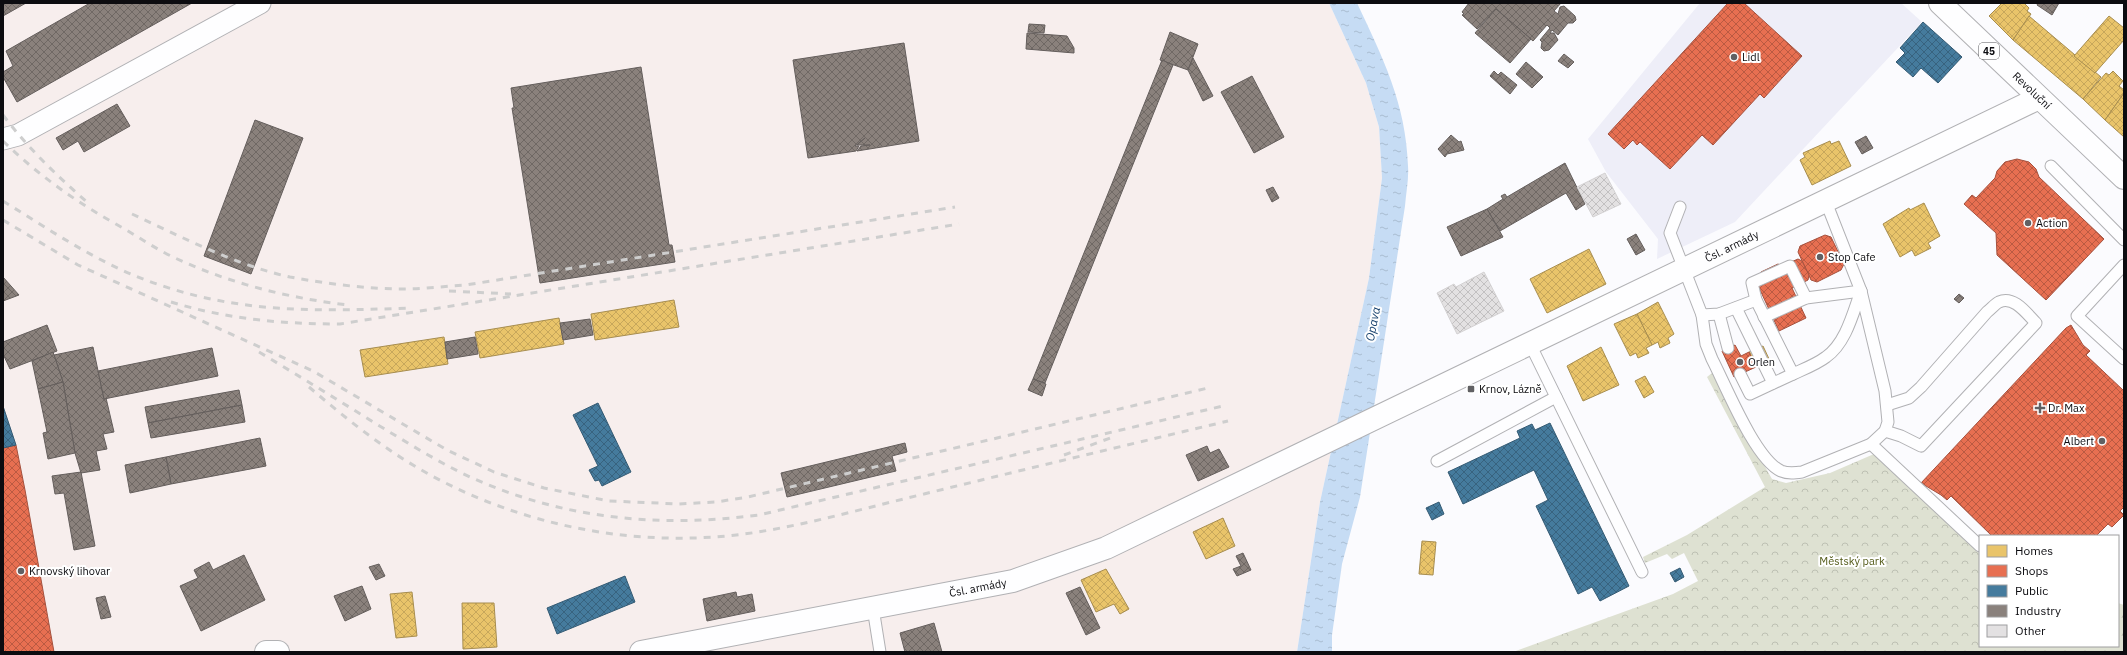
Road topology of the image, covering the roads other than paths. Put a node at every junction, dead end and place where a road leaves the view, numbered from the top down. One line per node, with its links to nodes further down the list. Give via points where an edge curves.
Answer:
1 (260, 3): 4 (street, via 18,135)
2 (1940, 3): 3 (main road, Revoluční / 45)
3 (2039, 98): 6 (main road, Revoluční / 45); 7 (main road, Čsl. armády)
4 (3, 139)
5 (2051, 166): 9 (lane)
6 (2124, 178)
7 (1826, 202): 11 (main road, Čsl. armády); 12 (lane)
8 (1680, 207): 11 (lane, via 1670,233)
9 (2124, 240)
10 (2123, 266): 21 (lane, via 2077,316)
11 (1683, 271): 17 (lane); 19 (main road, Čsl. armády)
12 (1861, 291): 13 (lane); 23 (lane, via 1837,348 1826,357); 26 (lane)
13 (1806, 298): 14 (lane, via 1790,266 1752,283); 18 (lane)
14 (1756, 300): 15 (lane); 18 (lane)
15 (1736, 308): 16 (lane); 24 (lane)
16 (1719, 314): 17 (lane); 20 (lane)
17 (1702, 316): 28 (lane, via 1706,344 1712,359 1758,450 1773,466 1781,472 1802,472)
18 (1764, 317): 23 (lane)
19 (1530, 344): 25 (lane); 32 (main road, Čsl. armády, via 1092,553 1013,581)
20 (1728, 348)
21 (2124, 359)
22 (1740, 374): 24 (lane, via 1750,394)
23 (1793, 374): 24 (lane)
24 (1773, 383)
25 (1556, 397): 29 (lane); 31 (lane)
26 (1887, 405): 27 (lane, via 1888,422); 27 (lane, via 1910,398 1987,312 1999,302 2007,300 2016,304 2036,323 1921,446)
27 (1885, 431): 28 (lane)
28 (1871, 444): 30 (lane)
29 (1437, 461)
30 (1979, 545)
31 (1642, 572)
32 (873, 608): 35 (main road, Čsl. armády); 36 (lane)
33 (266, 652): 34 (main road)
34 (278, 652)
35 (641, 652)
36 (880, 652)

